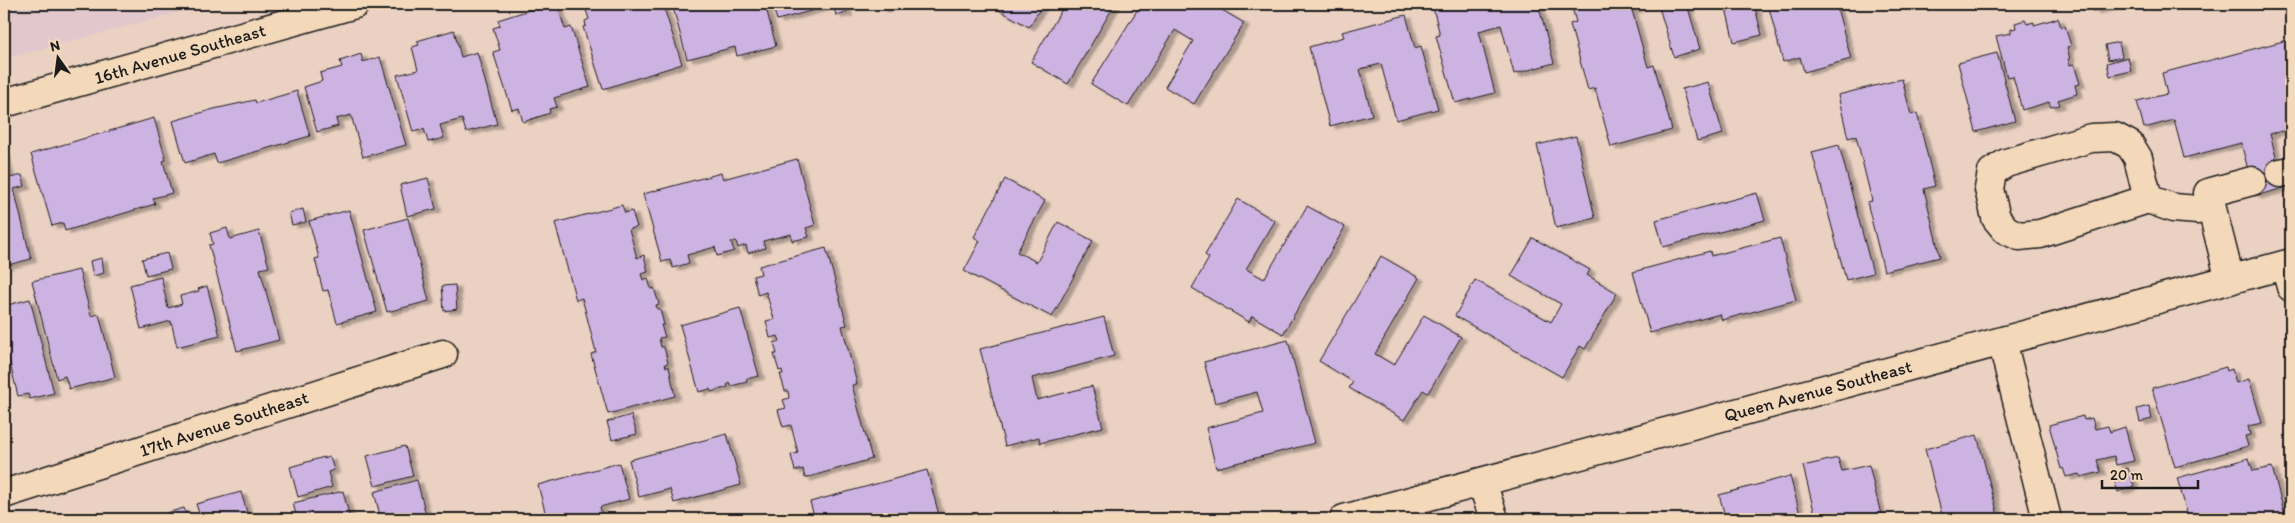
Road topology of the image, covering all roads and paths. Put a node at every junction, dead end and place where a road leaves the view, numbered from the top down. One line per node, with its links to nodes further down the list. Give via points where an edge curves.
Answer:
1 (355, 4): 2 (main road, 16th Avenue Southeast)
2 (4, 103)
3 (2252, 181): 5 (main road, via 2208,193)
4 (2148, 199): 4 (main road, via 2040,234 2018,236 2006,230 1996,218 1989,189 1992,172 2006,163 2091,138 2115,136 2130,145 2138,158); 5 (main road, via 2173,208)
5 (2212, 208): 7 (main road)
6 (2289, 272): 7 (main road, Queen Avenue Southeast)
7 (2230, 280): 8 (main road, Queen Avenue Southeast)
8 (2002, 342): 10 (main road, Queen Avenue Southeast); 14 (main road)
9 (443, 354): 11 (main road, 17th Avenue Southeast)
10 (1482, 482): 12 (main road, Queen Avenue Southeast); 13 (main road)
11 (4, 494)
12 (1344, 519)
13 (1494, 519)
14 (2047, 519)

